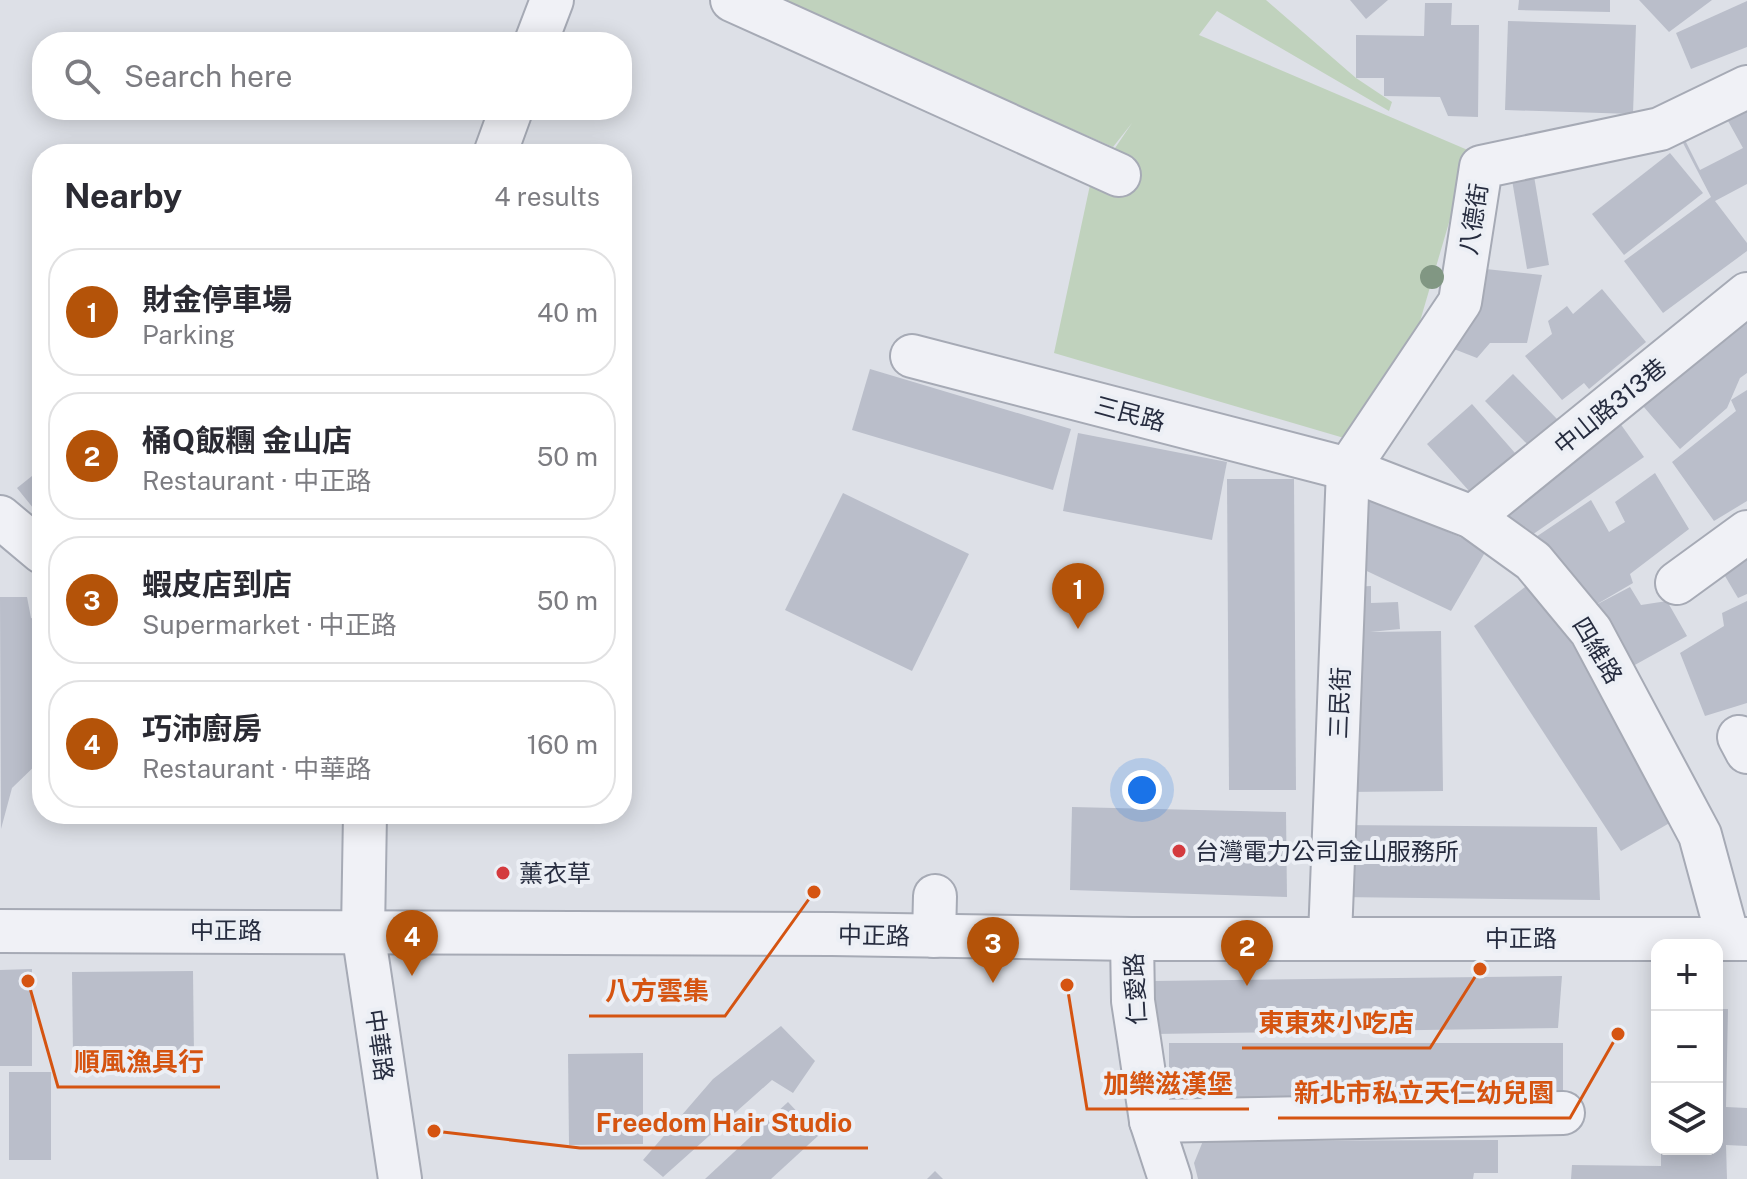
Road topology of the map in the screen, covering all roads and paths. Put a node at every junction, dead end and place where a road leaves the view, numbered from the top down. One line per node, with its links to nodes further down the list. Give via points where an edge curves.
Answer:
1 (552, 0): 3 (street)
2 (732, 0): 7 (street)
3 (540, 32)
4 (1747, 87): 10 (street, 八德街, via 1660,129 1481,167 1460,302)
5 (507, 120): 6 (street)
6 (499, 144)
7 (1119, 175)
8 (1747, 294): 12 (street, 中山路313巷)
9 (912, 356): 10 (street, 三民路)
10 (1348, 469): 12 (street, 四維路); 19 (street, 三民街)
11 (0, 517): 14 (street)
12 (1472, 517): 20 (street, 四維路, via 1533,561 1591,631 1700,835)
13 (1747, 532): 15 (street)
14 (32, 544)
15 (1677, 583)
16 (361, 824): 18 (street, 中華路)
17 (0, 931): 18 (street, 中正路)
18 (363, 931): 21 (street, 中正路, via 934,916); 24 (street, 中華路)
19 (1330, 937): 20 (street, 中正路, via 1619,953); 21 (street, 中正路)
20 (1738, 938)
21 (1132, 939): 23 (street, 仁愛路, via 1133,1001)
22 (1563, 1113): 23 (street)
23 (1151, 1121): 25 (street, 仁愛路)
24 (400, 1179)
25 (1170, 1179)

